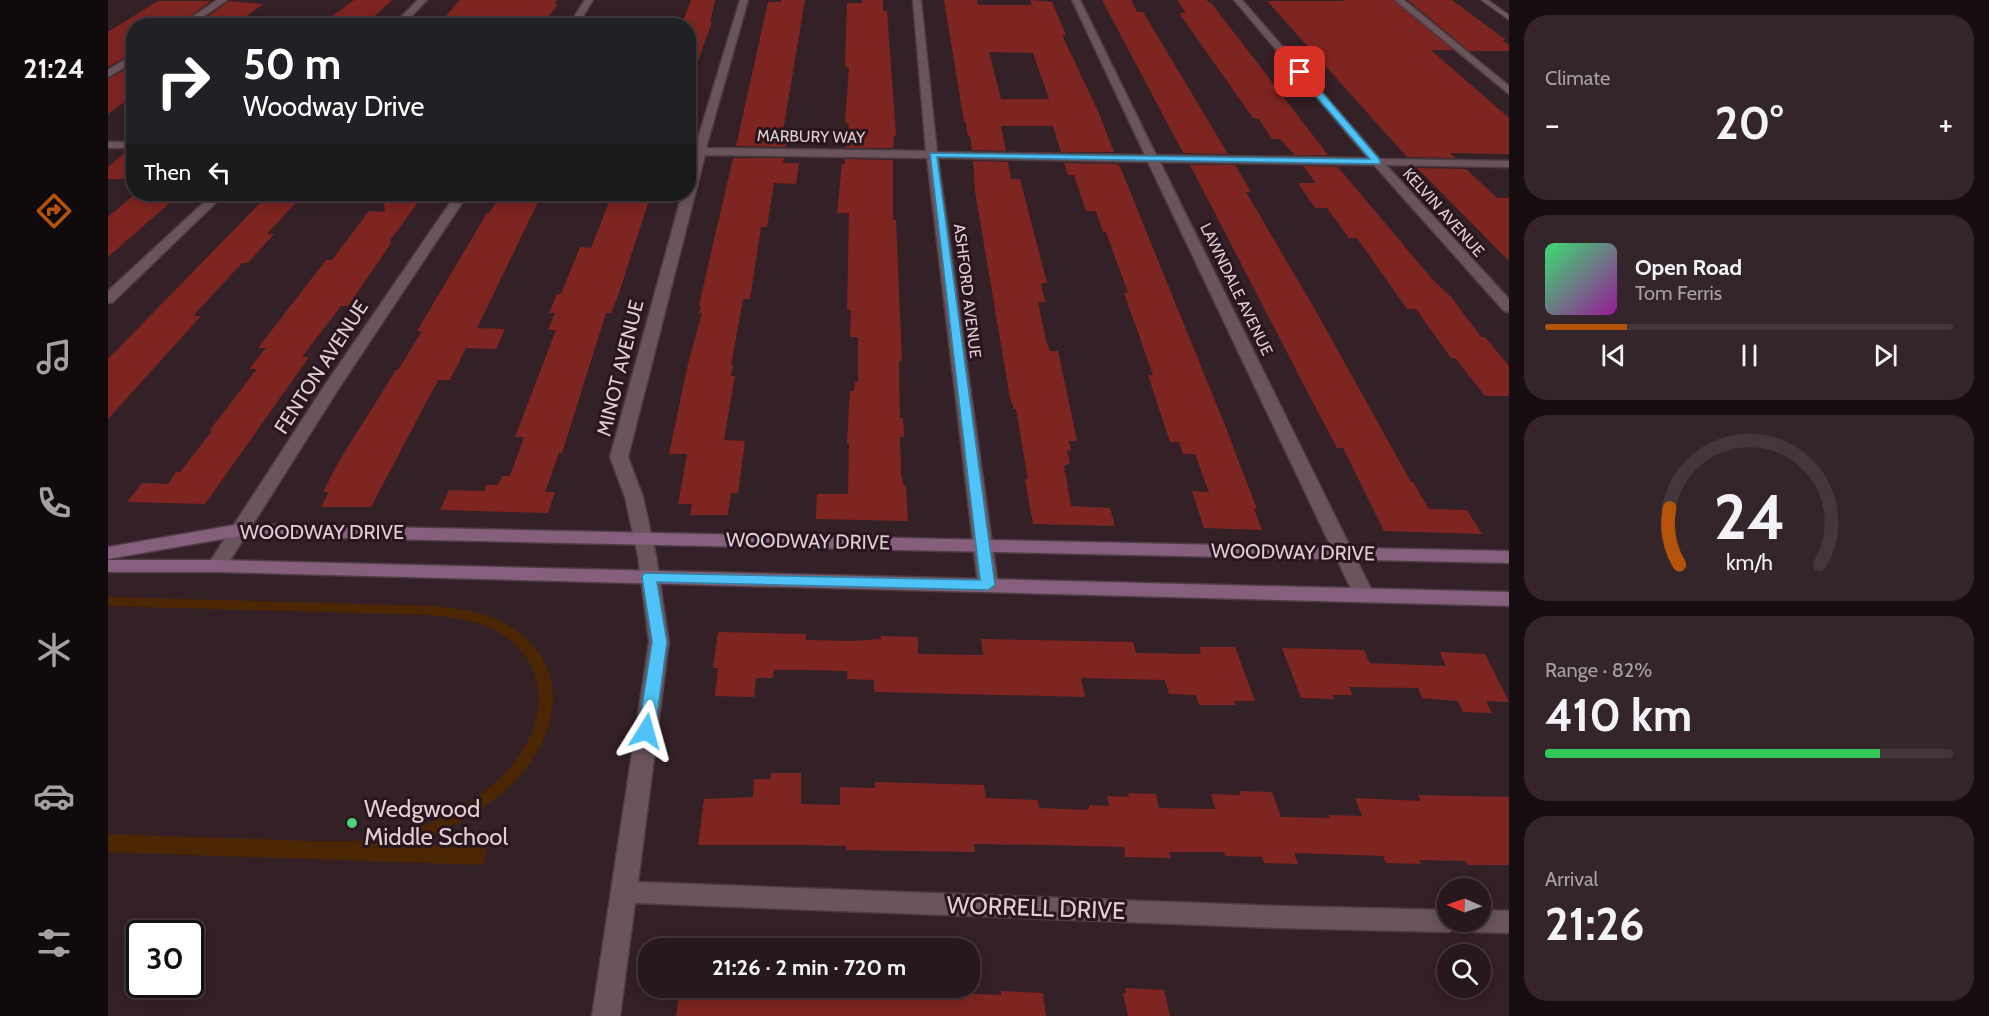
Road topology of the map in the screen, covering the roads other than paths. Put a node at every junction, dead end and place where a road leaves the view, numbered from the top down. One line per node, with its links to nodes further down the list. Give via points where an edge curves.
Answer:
1 (223, 0): 10 (street)
2 (423, 0): 11 (street)
3 (589, 0): 12 (street)
4 (744, 0): 19 (street, MINOT AVENUE)
5 (917, 0): 21 (street, ASHFORD AVENUE)
6 (1076, 0): 22 (street, LAWNDALE AVENUE)
7 (1238, 0): 23 (street, KELVIN AVENUE)
8 (1399, 0): 16 (street)
9 (1484, 0): 13 (lane)
10 (195, 18)
11 (404, 18)
12 (577, 18)
13 (1509, 18)
14 (126, 62): 15 (street)
15 (108, 74)
16 (1509, 91)
17 (108, 145): 18 (street)
18 (126, 145)
19 (696, 145)
20 (696, 151): 21 (street, MARBURY WAY)
21 (933, 154): 22 (street, MARBURY WAY); 32 (street, ASHFORD AVENUE)
22 (1150, 158): 23 (street, MARBURY WAY); 34 (street, LAWNDALE AVENUE)
23 (1377, 162): 24 (street, MARBURY WAY); 29 (street, KELVIN AVENUE)
24 (1509, 164)
25 (212, 201): 28 (street)
26 (457, 201): 30 (street, FENTON AVENUE)
27 (686, 201): 31 (street, MINOT AVENUE, via 619,457 634,497)
28 (108, 299)
29 (1509, 308)
30 (240, 530): 31 (street, WOODWAY DRIVE); 33 (street, WOODWAY DRIVE); 37 (street, FENTON AVENUE)
31 (642, 537): 32 (street, WOODWAY DRIVE); 38 (street, MINOT AVENUE)
32 (982, 545): 34 (street, WOODWAY DRIVE); 39 (street, ASHFORD AVENUE)
33 (108, 553)
34 (1345, 553): 35 (street, WOODWAY DRIVE); 40 (street, LAWNDALE AVENUE)
35 (1509, 557)
36 (108, 566): 37 (street, WOODWAY DRIVE)
37 (217, 566): 38 (street, WOODWAY DRIVE)
38 (649, 577): 39 (street, WOODWAY DRIVE); 42 (street, MINOT AVENUE, via 659,642)
39 (988, 585): 40 (street, WOODWAY DRIVE)
40 (1364, 595): 41 (street, WOODWAY DRIVE)
41 (1509, 599)
42 (624, 892): 43 (street, WORRELL DRIVE); 46 (street, MINOT AVENUE)
43 (1437, 921)
44 (1491, 921): 45 (street)
45 (1509, 922)
46 (606, 1016)

